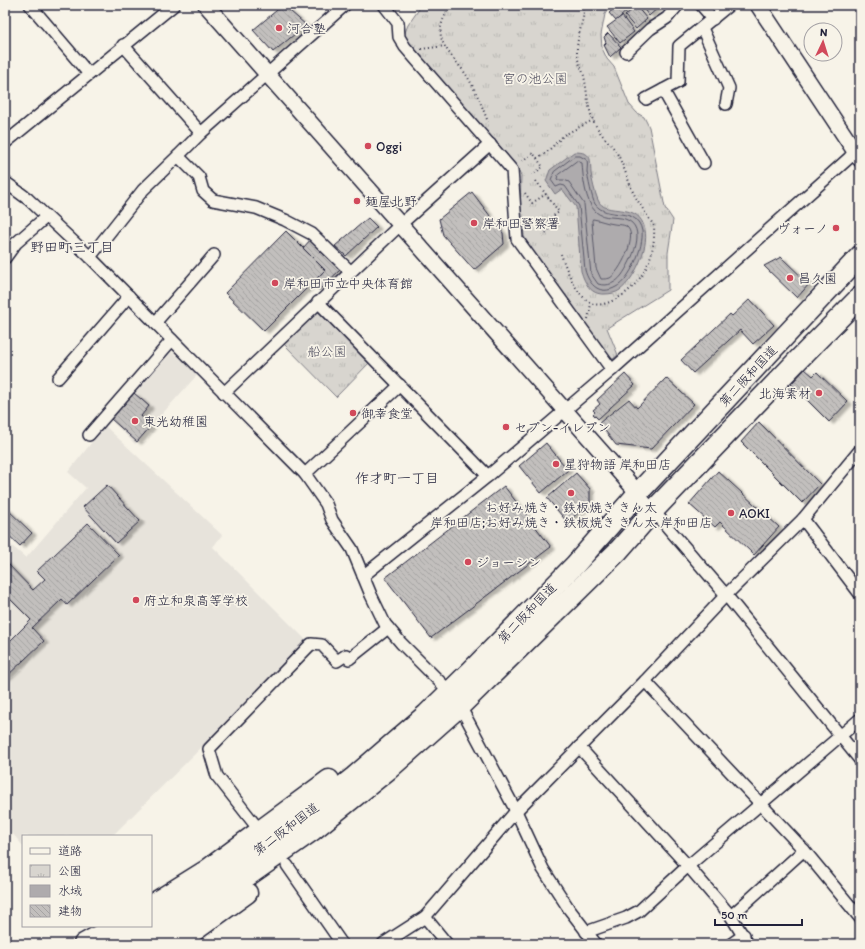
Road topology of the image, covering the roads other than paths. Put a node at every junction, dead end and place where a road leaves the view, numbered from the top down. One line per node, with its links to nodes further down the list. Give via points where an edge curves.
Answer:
1 (30, 5): 14 (street)
2 (174, 5): 12 (street)
3 (206, 5): 15 (street)
4 (346, 5): 15 (street)
5 (384, 5): 21 (street, via 398,23 399,37)
6 (678, 5): 13 (street, via 667,18 650,29)
7 (701, 5): 10 (street)
8 (729, 5): 10 (street)
9 (758, 5): 22 (street)
10 (713, 19): 11 (street)
11 (702, 28): 16 (street, via 679,46 678,82); 18 (street, via 729,88)
12 (123, 45): 14 (street); 19 (street)
13 (626, 52)
14 (89, 74): 20 (street)
15 (268, 75): 19 (street); 27 (street)
16 (663, 90): 17 (street); 24 (street)
17 (646, 99)
18 (726, 104)
19 (201, 134): 23 (street)
20 (5, 143)
21 (490, 144): 27 (street); 38 (street, via 512,170 517,239)
22 (858, 152): 38 (street)
23 (178, 156): 30 (street, via 143,190); 32 (street, via 199,177 203,191 213,200 256,208 312,234)
24 (704, 163)
25 (5, 182): 26 (street, via 28,199)
26 (46, 217): 30 (street); 31 (street, via 16,244)
27 (400, 225): 32 (street); 42 (street)
28 (214, 255): 36 (street)
29 (860, 256): 47 (highway, 第二阪和国道)
30 (90, 257): 33 (street)
31 (5, 258)
32 (351, 272): 35 (street)
33 (129, 296): 36 (street); 39 (street)
34 (860, 296): 48 (highway, 第二阪和国道)
35 (318, 302): 40 (street); 41 (street)
36 (155, 323): 37 (street)
37 (172, 340): 41 (street); 43 (street)
38 (612, 370): 42 (street)
39 (58, 378)
40 (400, 385): 45 (street); 46 (street)
41 (224, 393): 45 (street)
42 (564, 410): 46 (street); 47 (street)
43 (89, 435)
44 (860, 450): 49 (street)
45 (305, 474): 50 (street, via 352,549)
46 (488, 476): 50 (street)
47 (638, 493): 48 (street); 55 (highway, 第二阪和国道, via 538,603 517,611)
48 (653, 511): 52 (street); 55 (highway, 第二阪和国道, via 619,550 557,611 542,638)
49 (803, 519): 51 (street); 52 (street)
50 (363, 576): 53 (street)
51 (860, 594)
52 (726, 595): 54 (street); 58 (street)
53 (388, 628): 55 (street); 63 (street, via 350,660 346,655 337,661 322,645 311,644 209,748 217,776)
54 (644, 681): 59 (street); 61 (street)
55 (455, 700): 56 (highway, 第二阪和国道); 62 (street); 63 (highway, via 397,726); 65 (highway, via 410,767)
56 (432, 720): 71 (highway, 第二阪和国道, via 354,777 292,827 202,891); 78 (highway, 第二阪和国道, via 389,768 313,830 205,906)
57 (860, 720): 58 (street)
58 (840, 736): 60 (street); 61 (street)
59 (579, 747): 62 (street); 66 (street)
60 (860, 760)
61 (760, 805): 64 (street); 66 (street)
62 (516, 811): 69 (street); 74 (street, via 543,868)
63 (260, 832): 67 (highway, via 207,870)
64 (804, 850): 68 (street); 70 (street)
65 (287, 865): 79 (highway); 80 (street)
66 (688, 866): 68 (street); 74 (street, via 639,911)
67 (152, 904)
68 (731, 916): 75 (street)
69 (425, 917): 81 (street); 82 (street)
70 (860, 918)
71 (152, 921)
72 (114, 927): 76 (highway)
73 (141, 927): 77 (highway)
74 (586, 932): 83 (street)
75 (746, 940): 84 (street)
76 (84, 944)
77 (113, 944)
78 (142, 944)
79 (176, 944)
80 (342, 944)
81 (383, 944)
82 (447, 944)
83 (596, 944)
84 (731, 944)

